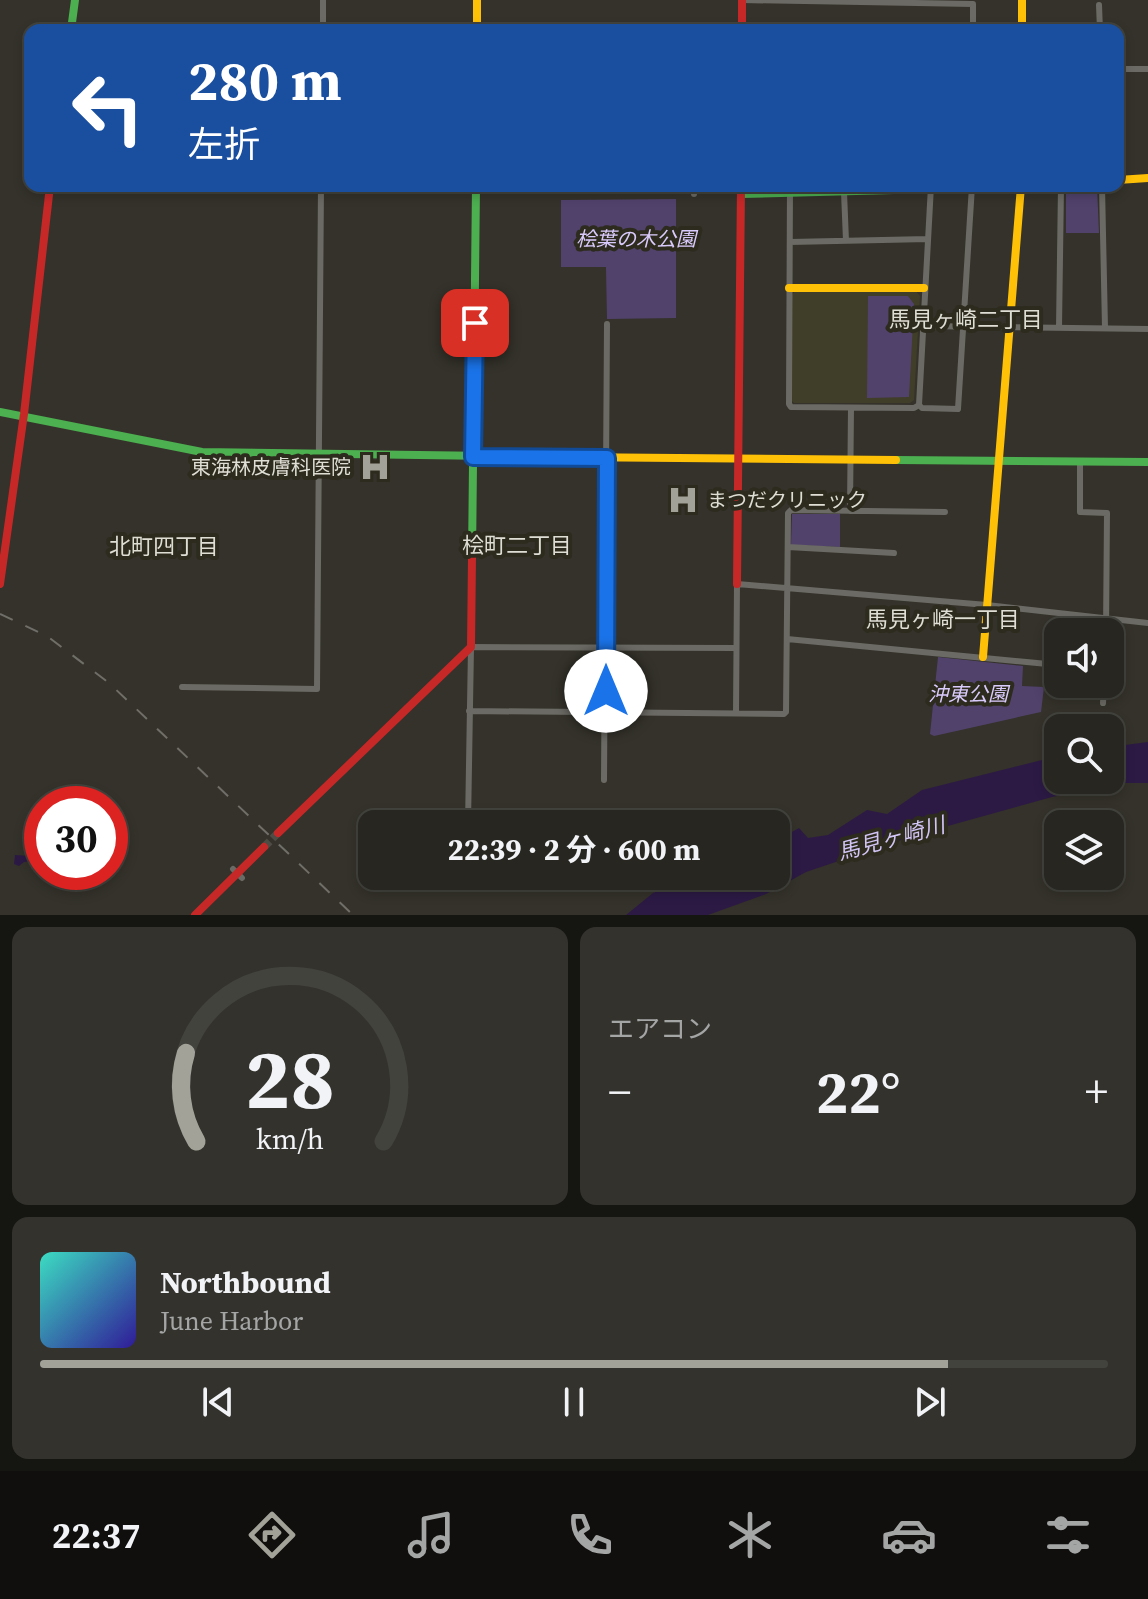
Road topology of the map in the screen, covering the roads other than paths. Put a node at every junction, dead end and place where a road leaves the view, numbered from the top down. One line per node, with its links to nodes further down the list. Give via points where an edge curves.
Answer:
1 (75, 0): 7 (street)
2 (323, 0): 8 (street)
3 (477, 0): 9 (street)
4 (742, 0): 10 (street); 11 (street, via 973,4)
5 (1022, 0): 12 (street)
6 (1099, 5): 13 (street)
7 (72, 24)
8 (323, 24)
9 (477, 24)
10 (742, 24)
11 (973, 24)
12 (1022, 24)
13 (1100, 24)
14 (1124, 69): 15 (street)
15 (1148, 69)
16 (1148, 178): 17 (street)
17 (1124, 180)
18 (49, 192): 44 (street)
19 (321, 192): 45 (street)
20 (476, 192): 46 (street)
21 (741, 192): 48 (street)
22 (790, 192): 31 (street)
23 (844, 192): 30 (street)
24 (931, 192): 29 (street)
25 (972, 192): 36 (street)
26 (1021, 192): 37 (street)
27 (1061, 192): 38 (street)
28 (1102, 192): 39 (street)
29 (928, 239): 30 (street); 33 (street)
30 (846, 241): 31 (street)
31 (790, 242): 32 (street)
32 (789, 288): 33 (street); 42 (street, via 789,404)
33 (924, 288): 35 (street)
34 (607, 324): 47 (street)
35 (922, 326): 36 (street); 41 (street)
36 (963, 326): 37 (street); 41 (street, via 958,409)
37 (1010, 327): 38 (street); 50 (street)
38 (1059, 328): 39 (street)
39 (1105, 328): 40 (street)
40 (1148, 329)
41 (919, 405): 42 (street)
42 (851, 408): 49 (street)
43 (0, 412): 44 (street)
44 (24, 414): 45 (street, via 202,452); 57 (street)
45 (320, 454): 46 (street); 71 (street, via 317,689)
46 (473, 457): 47 (street); 66 (street)
47 (607, 458): 48 (street); 67 (street)
48 (737, 459): 49 (street); 58 (street)
49 (851, 459): 50 (street); 53 (street)
50 (998, 461): 51 (street); 60 (street)
51 (1080, 461): 52 (street); 62 (street, via 1080,512 1107,513)
52 (1148, 462)
53 (850, 511): 54 (street); 55 (street, via 791,510)
54 (945, 512)
55 (788, 547): 56 (street); 59 (street)
56 (894, 553)
57 (0, 584)
58 (737, 584): 59 (street); 68 (street)
59 (787, 588): 60 (street); 65 (street)
60 (987, 605): 61 (street); 69 (street)
61 (1098, 618)
62 (1107, 618)
63 (1124, 621): 64 (street)
64 (1148, 623)
65 (787, 639): 69 (street); 76 (street, via 786,712)
66 (471, 647): 67 (street); 74 (street); 79 (street)
67 (606, 648): 68 (street); 75 (street)
68 (736, 648): 76 (street)
69 (983, 657): 70 (street)
70 (1044, 664)
71 (182, 687)
72 (1103, 698): 73 (street)
73 (1103, 703)
74 (469, 711): 75 (street); 78 (street)
75 (606, 712): 76 (street); 77 (street)
76 (736, 713)
77 (604, 780)
78 (468, 810)
79 (278, 833)
80 (264, 847): 83 (street)
81 (233, 869): 82 (street)
82 (242, 878)
83 (195, 915)

